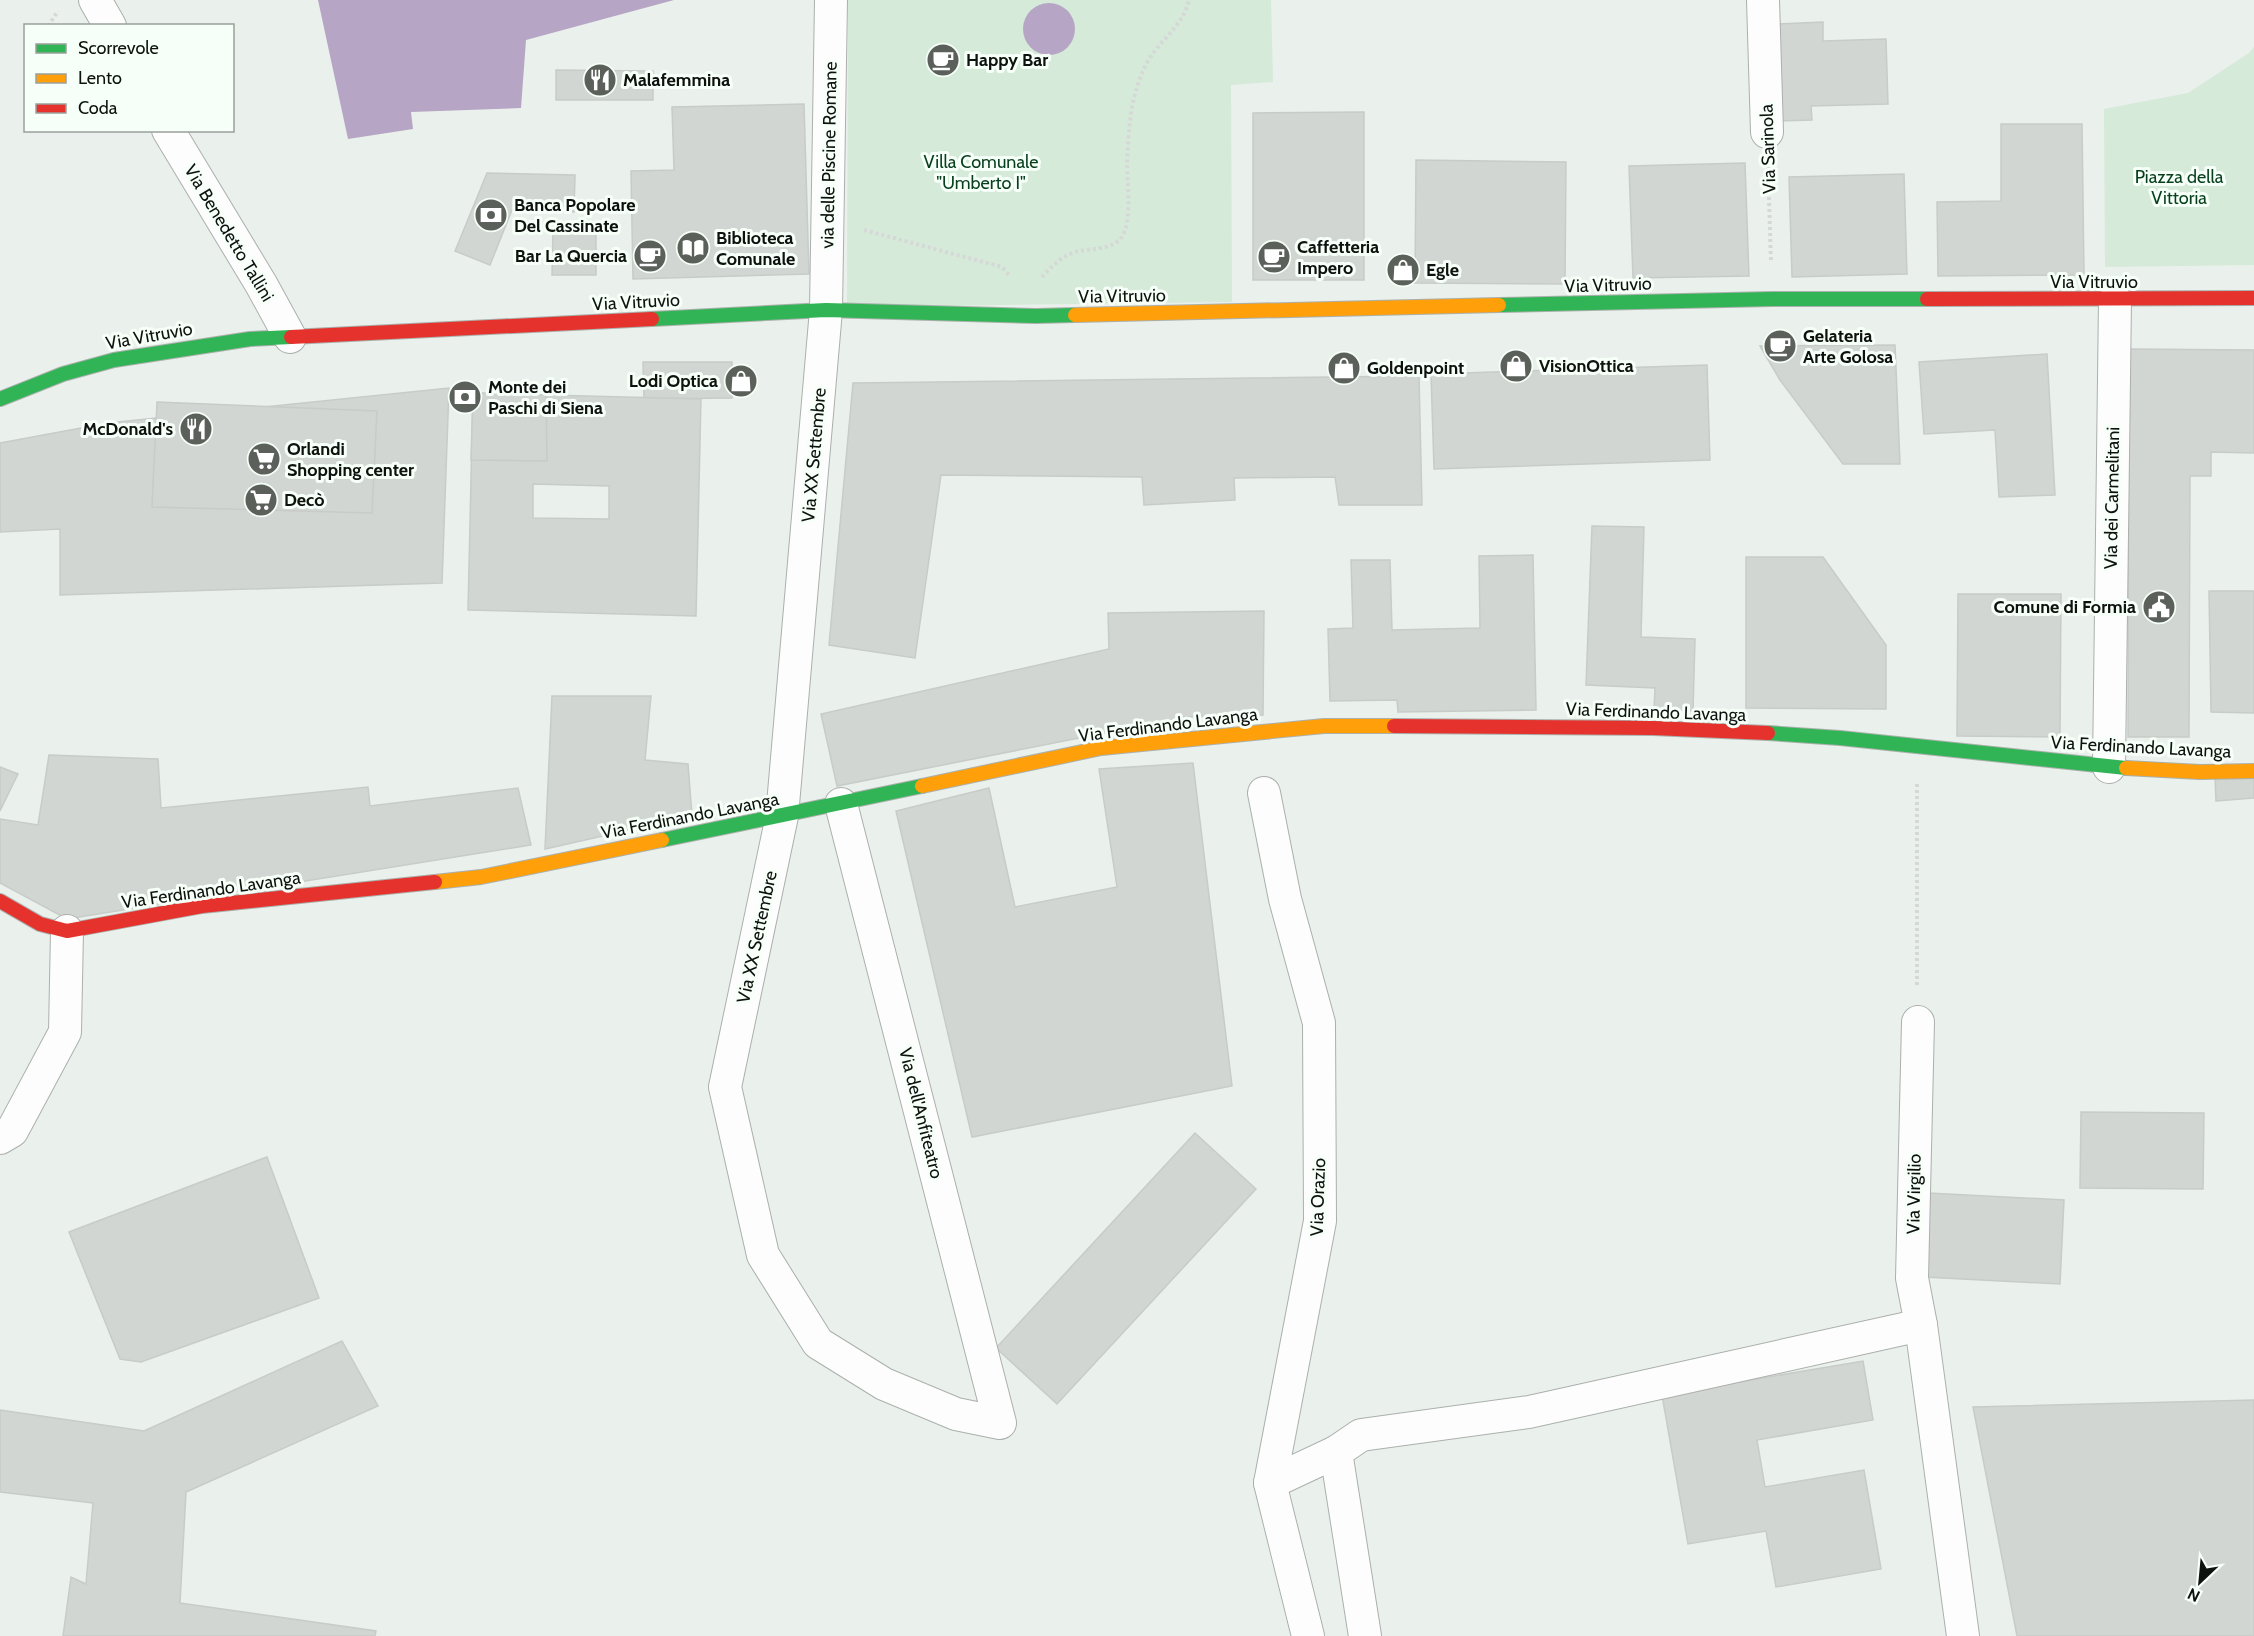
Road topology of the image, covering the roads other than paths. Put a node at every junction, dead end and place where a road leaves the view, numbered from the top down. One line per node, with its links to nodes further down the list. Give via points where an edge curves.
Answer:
1 (95, 0): 4 (street)
2 (831, 0): 9 (street, via delle Piscine Romane)
3 (1763, 0): 6 (street, Via Sarinola)
4 (109, 24)
5 (169, 132): 10 (street, Via Benedetto Tallini)
6 (1767, 132)
7 (2254, 298): 8 (street, Via Vitruvio)
8 (2115, 300): 9 (street, Via Vitruvio, via 1772,298 1036,316); 12 (street, Via dei Carmelitani)
9 (826, 310): 10 (street, Via Vitruvio); 16 (street, Via XX Settembre)
10 (290, 337): 11 (street, Via Vitruvio, via 240,340 114,360 63,374)
11 (0, 399)
12 (2109, 767): 13 (street, Via Ferdinando Lavanga); 15 (street, Via Ferdinando Lavanga, via 1840,738 1653,728 1324,726 1101,748)
13 (2254, 771)
14 (1264, 793): 24 (street, Via Orazio, via 1285,899 1319,1023 1320,1221)
15 (841, 804): 16 (street, Via Ferdinando Lavanga); 22 (street, Via dell'Anfiteatro)
16 (782, 816): 18 (street, Via Ferdinando Lavanga, via 481,877 202,906); 22 (street, Via XX Settembre, via 725,1087 762,1255 818,1343 884,1384 956,1414)
17 (0, 901): 18 (street, Via Ferdinando Lavanga, via 32,921)
18 (67, 931): 20 (street, via 65,1032 12,1131)
19 (1918, 1022): 21 (street, Via Virgilio, via 1912,1278)
20 (0, 1138)
21 (1921, 1324): 23 (street, via 1529,1412 1361,1435); 27 (street, Via Virgilio)
22 (1000, 1423)
23 (1336, 1452): 24 (street); 26 (street)
24 (1270, 1483): 25 (street, Via Orazio)
25 (1308, 1636)
26 (1365, 1636)
27 (1963, 1636)

